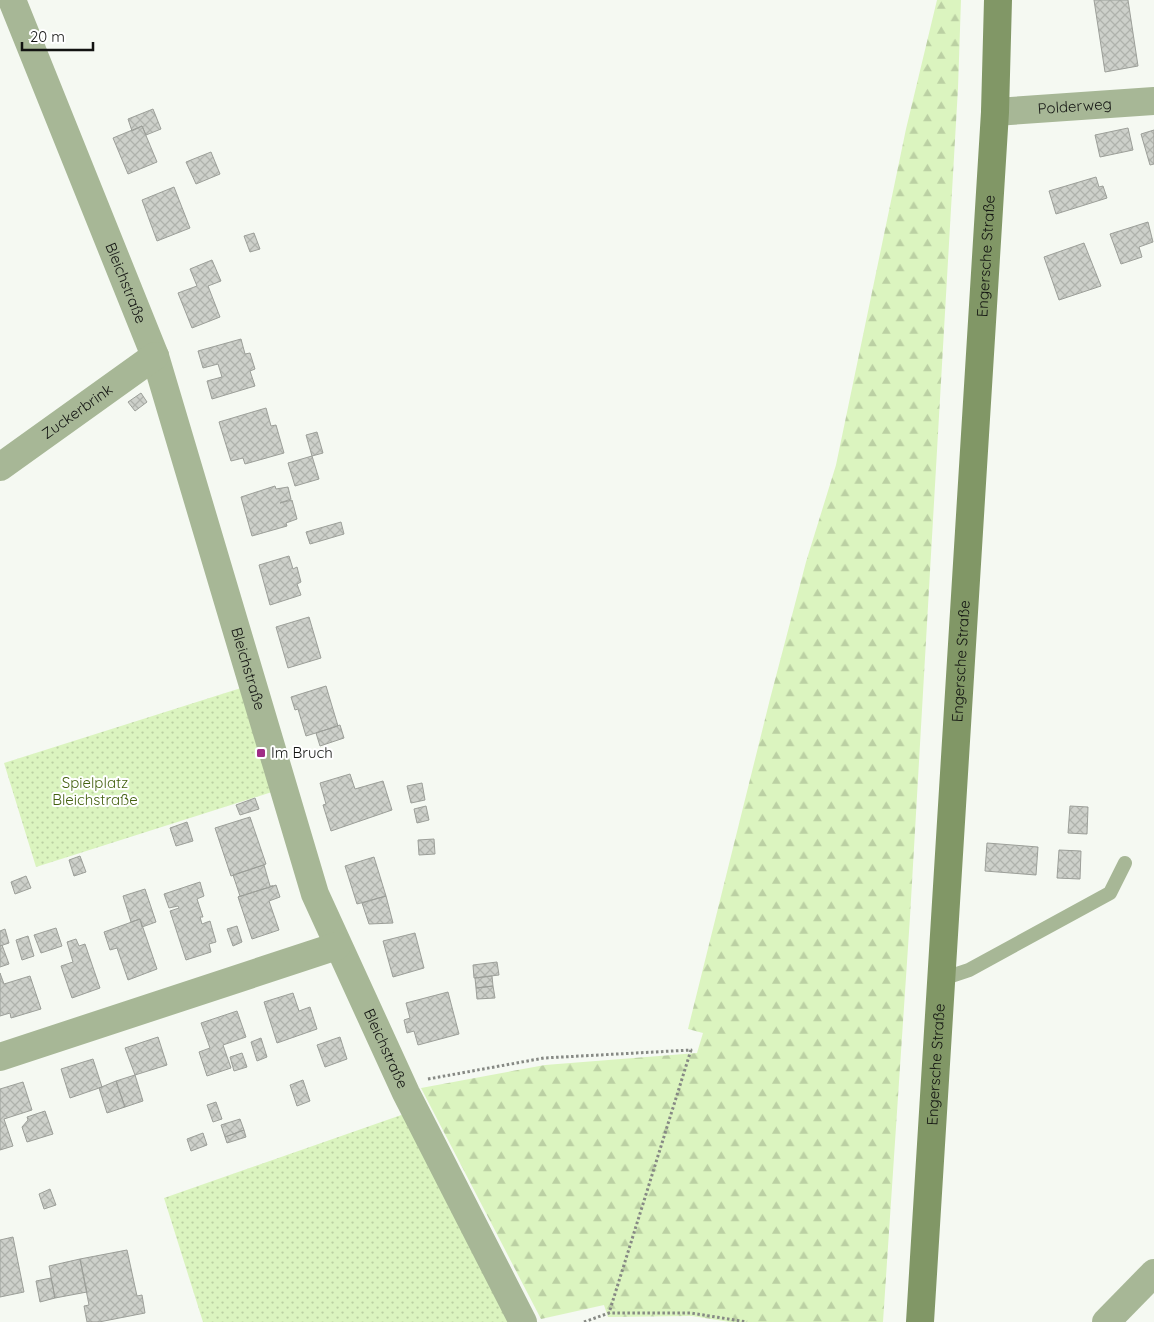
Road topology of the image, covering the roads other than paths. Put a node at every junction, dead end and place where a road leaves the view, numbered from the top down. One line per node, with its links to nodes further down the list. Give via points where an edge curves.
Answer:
1 (12, 0): 5 (street, Bleichstraße)
2 (998, 0): 4 (main road, Engersche Straße)
3 (1154, 101): 4 (street, Polderweg)
4 (994, 112): 9 (main road, Engersche Straße)
5 (155, 356): 6 (street, Zuckerbrink); 8 (street, Bleichstraße, via 315,894)
6 (0, 467)
7 (1125, 863): 9 (lane, via 1110,893 969,970)
8 (337, 946): 10 (street); 12 (street, Bleichstraße, via 403,1086)
9 (942, 979): 13 (main road, Engersche Straße)
10 (0, 1057)
11 (1154, 1273): 14 (street)
12 (523, 1322)
13 (920, 1322)
14 (1106, 1322)

